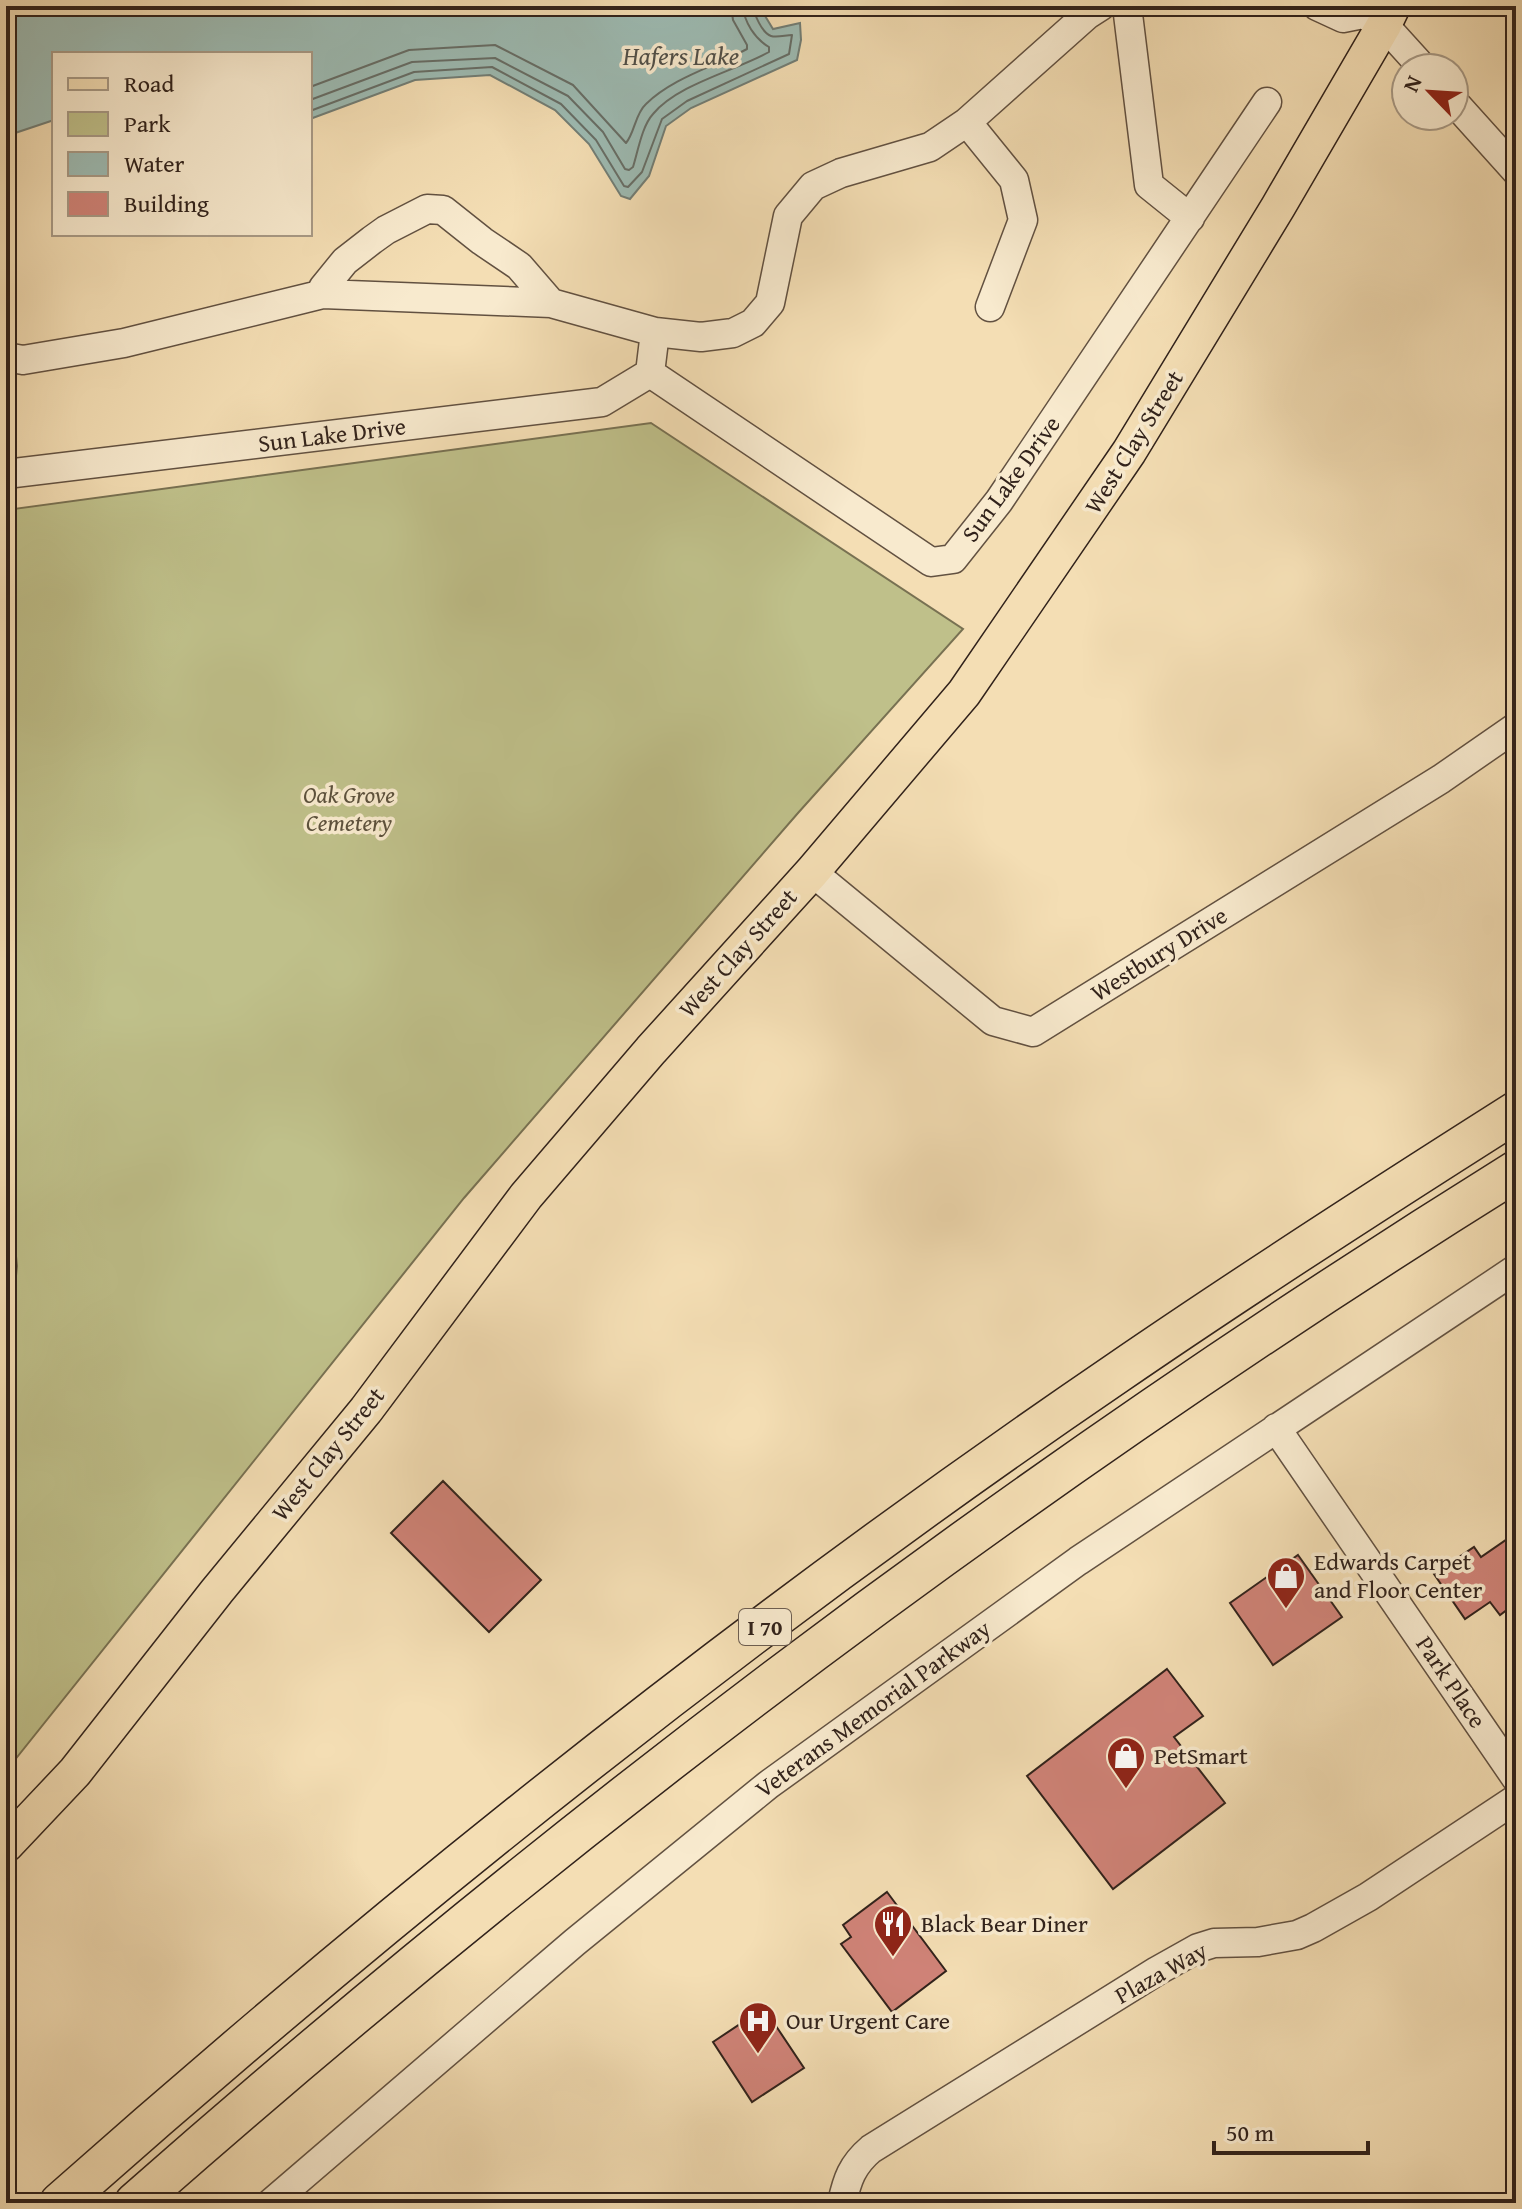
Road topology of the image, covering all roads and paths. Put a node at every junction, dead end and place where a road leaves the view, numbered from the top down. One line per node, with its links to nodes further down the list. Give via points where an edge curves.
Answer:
1 (1101, 6): 8 (street)
2 (1127, 6): 10 (street, via 1149,185)
3 (1317, 6): 4 (street, via 1343,18)
4 (1375, 13): 5 (street); 19 (main road, West Clay Street, via 1220,302 1129,452 964,693)
5 (1409, 52)
6 (1267, 102): 10 (street, Sun Lake Drive)
7 (1470, 120): 9 (street)
8 (967, 122): 13 (street, via 1014,180 1023,220); 14 (street, via 930,147 813,186 788,216 770,303 753,323 733,333 701,337)
9 (1516, 171)
10 (1190, 218): 16 (street, Sun Lake Drive, via 999,501 953,559 931,562)
11 (323, 294): 12 (street); 12 (street, via 345,261 386,230 427,209 443,210 519,266); 15 (street, via 124,343 23,360)
12 (551, 303): 14 (street)
13 (990, 307)
14 (655, 332): 16 (street)
15 (6, 357)
16 (650, 373): 17 (street, Sun Lake Drive, via 602,402)
17 (6, 474)
18 (1516, 727): 19 (street, Westbury Drive, via 1033,1032 993,1021)
19 (812, 872): 26 (main road, West Clay Street, via 526,1196 366,1410 75,1772)
20 (1516, 1112): 27 (highway, I 70, via 1115,1374 779,1617 450,1871)
21 (1516, 1171): 28 (highway, I 70, via 1148,1412 803,1660 484,1907)
22 (1516, 1269): 23 (street, Veterans Memorial Parkway)
23 (1276, 1428): 24 (street, Park Place); 29 (street, Veterans Memorial Parkway, via 1078,1561 768,1785 575,1942)
24 (1516, 1778)
25 (1516, 1799): 30 (street, Plaza Way, via 1313,1928 1258,1942 1214,1943 1157,1971 871,2149 851,2171)
26 (7, 1843)
27 (60, 2203)
28 (135, 2203)
29 (271, 2203)
30 (842, 2203)

